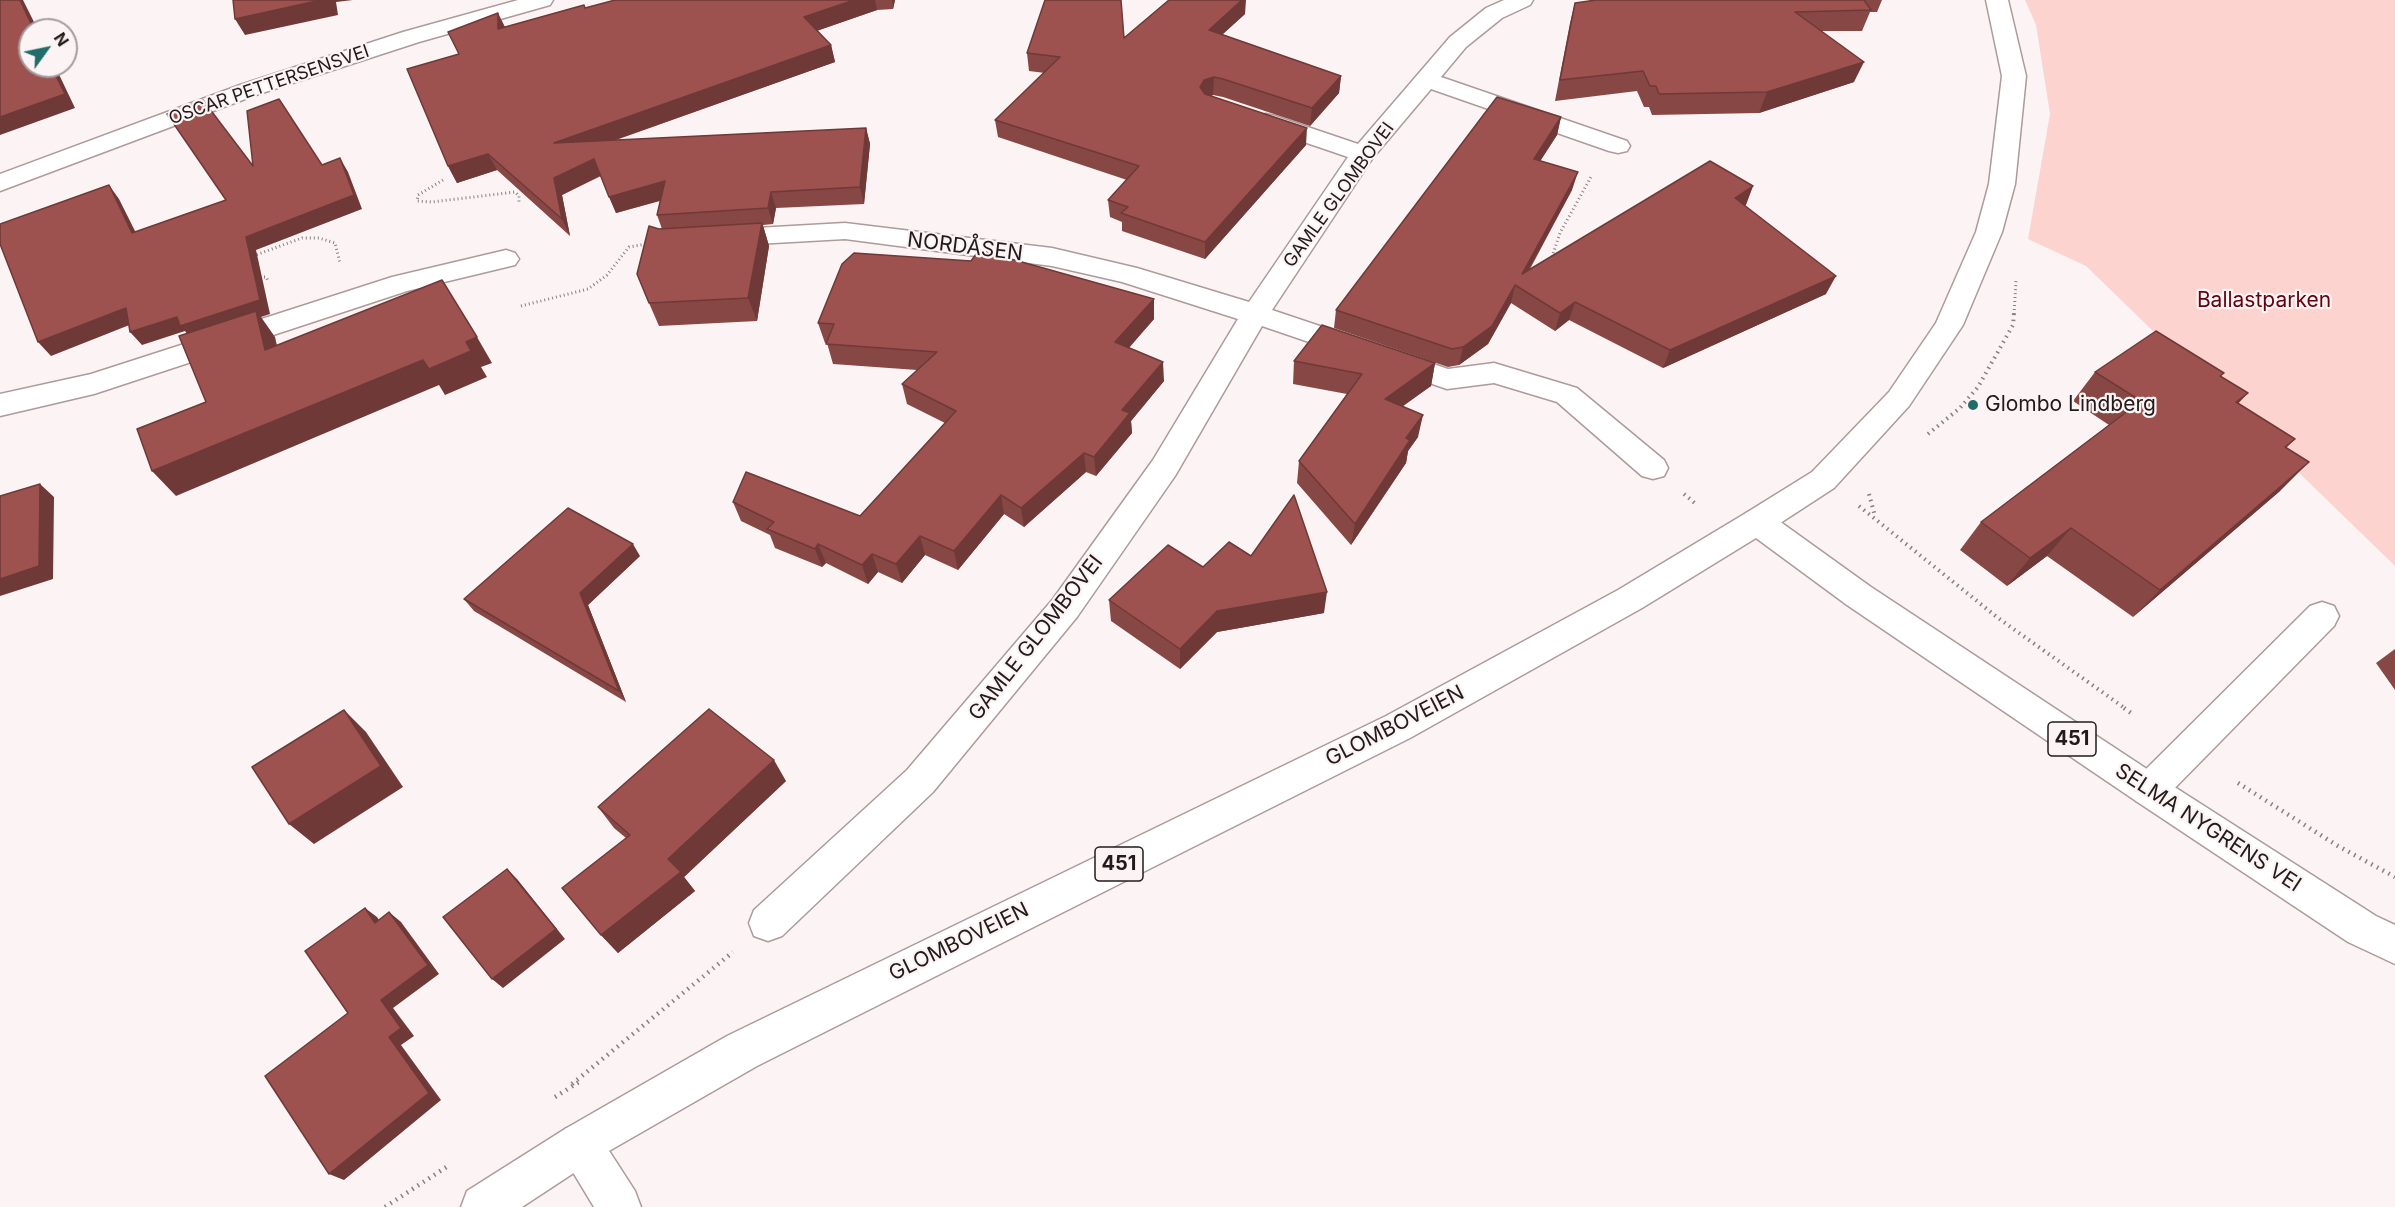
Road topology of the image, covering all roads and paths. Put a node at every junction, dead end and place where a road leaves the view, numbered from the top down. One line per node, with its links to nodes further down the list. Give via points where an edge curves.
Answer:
1 (542, 0): 9 (street, OSCAR PETTERSENSVEI, via 248,90)
2 (1522, 0): 4 (street, GAMLE GLOMBOVEI, via 1494,13 1458,42)
3 (1998, 0): 23 (street, GLOMBOVEIEN, via 2014,76 2002,184 1989,232 1949,325 1899,399 1823,480)
4 (1427, 80): 6 (street); 7 (street, GAMLE GLOMBOVEI)
5 (1246, 115): 7 (street)
6 (1611, 143): 14 (path, via 1560,233)
7 (1363, 154): 19 (street, GAMLE GLOMBOVEI)
8 (443, 180): 10 (path, via 418,195 417,201 515,192)
9 (0, 183)
10 (519, 202)
11 (668, 241): 18 (path, via 629,247 607,275 588,289); 19 (street, NORDÅSEN, via 845,231 1052,257 1127,274)
12 (252, 257): 15 (path, via 302,238 319,238 335,243)
13 (506, 259): 20 (street, via 402,283 94,384)
14 (1550, 264)
15 (341, 267)
16 (256, 278): 17 (path, via 266,277)
17 (268, 281)
18 (521, 306)
19 (1255, 314): 21 (street, via 1447,379 1494,373 1567,395); 29 (street, GAMLE GLOMBOVEI, via 1164,468 1065,608 920,781)
20 (0, 405)
21 (1653, 468)
22 (1856, 504): 25 (path, via 1998,618)
23 (1757, 522): 27 (street, SELMA NYGRENS VEI / 451, via 1859,597); 32 (street, GLOMBOVEIEN / 451, via 1630,599 1398,727 742,1051)
24 (2322, 616): 27 (street)
25 (2134, 715)
26 (2238, 783): 28 (path)
27 (2150, 790): 30 (street, SELMA NYGRENS VEI / 451, via 2362,929)
28 (2395, 877)
29 (768, 922): 31 (path)
30 (2395, 945)
31 (566, 1089)
32 (580, 1144): 33 (street, GLOMBOVEIEN / 451); 34 (street)
33 (483, 1207)
34 (619, 1207)

